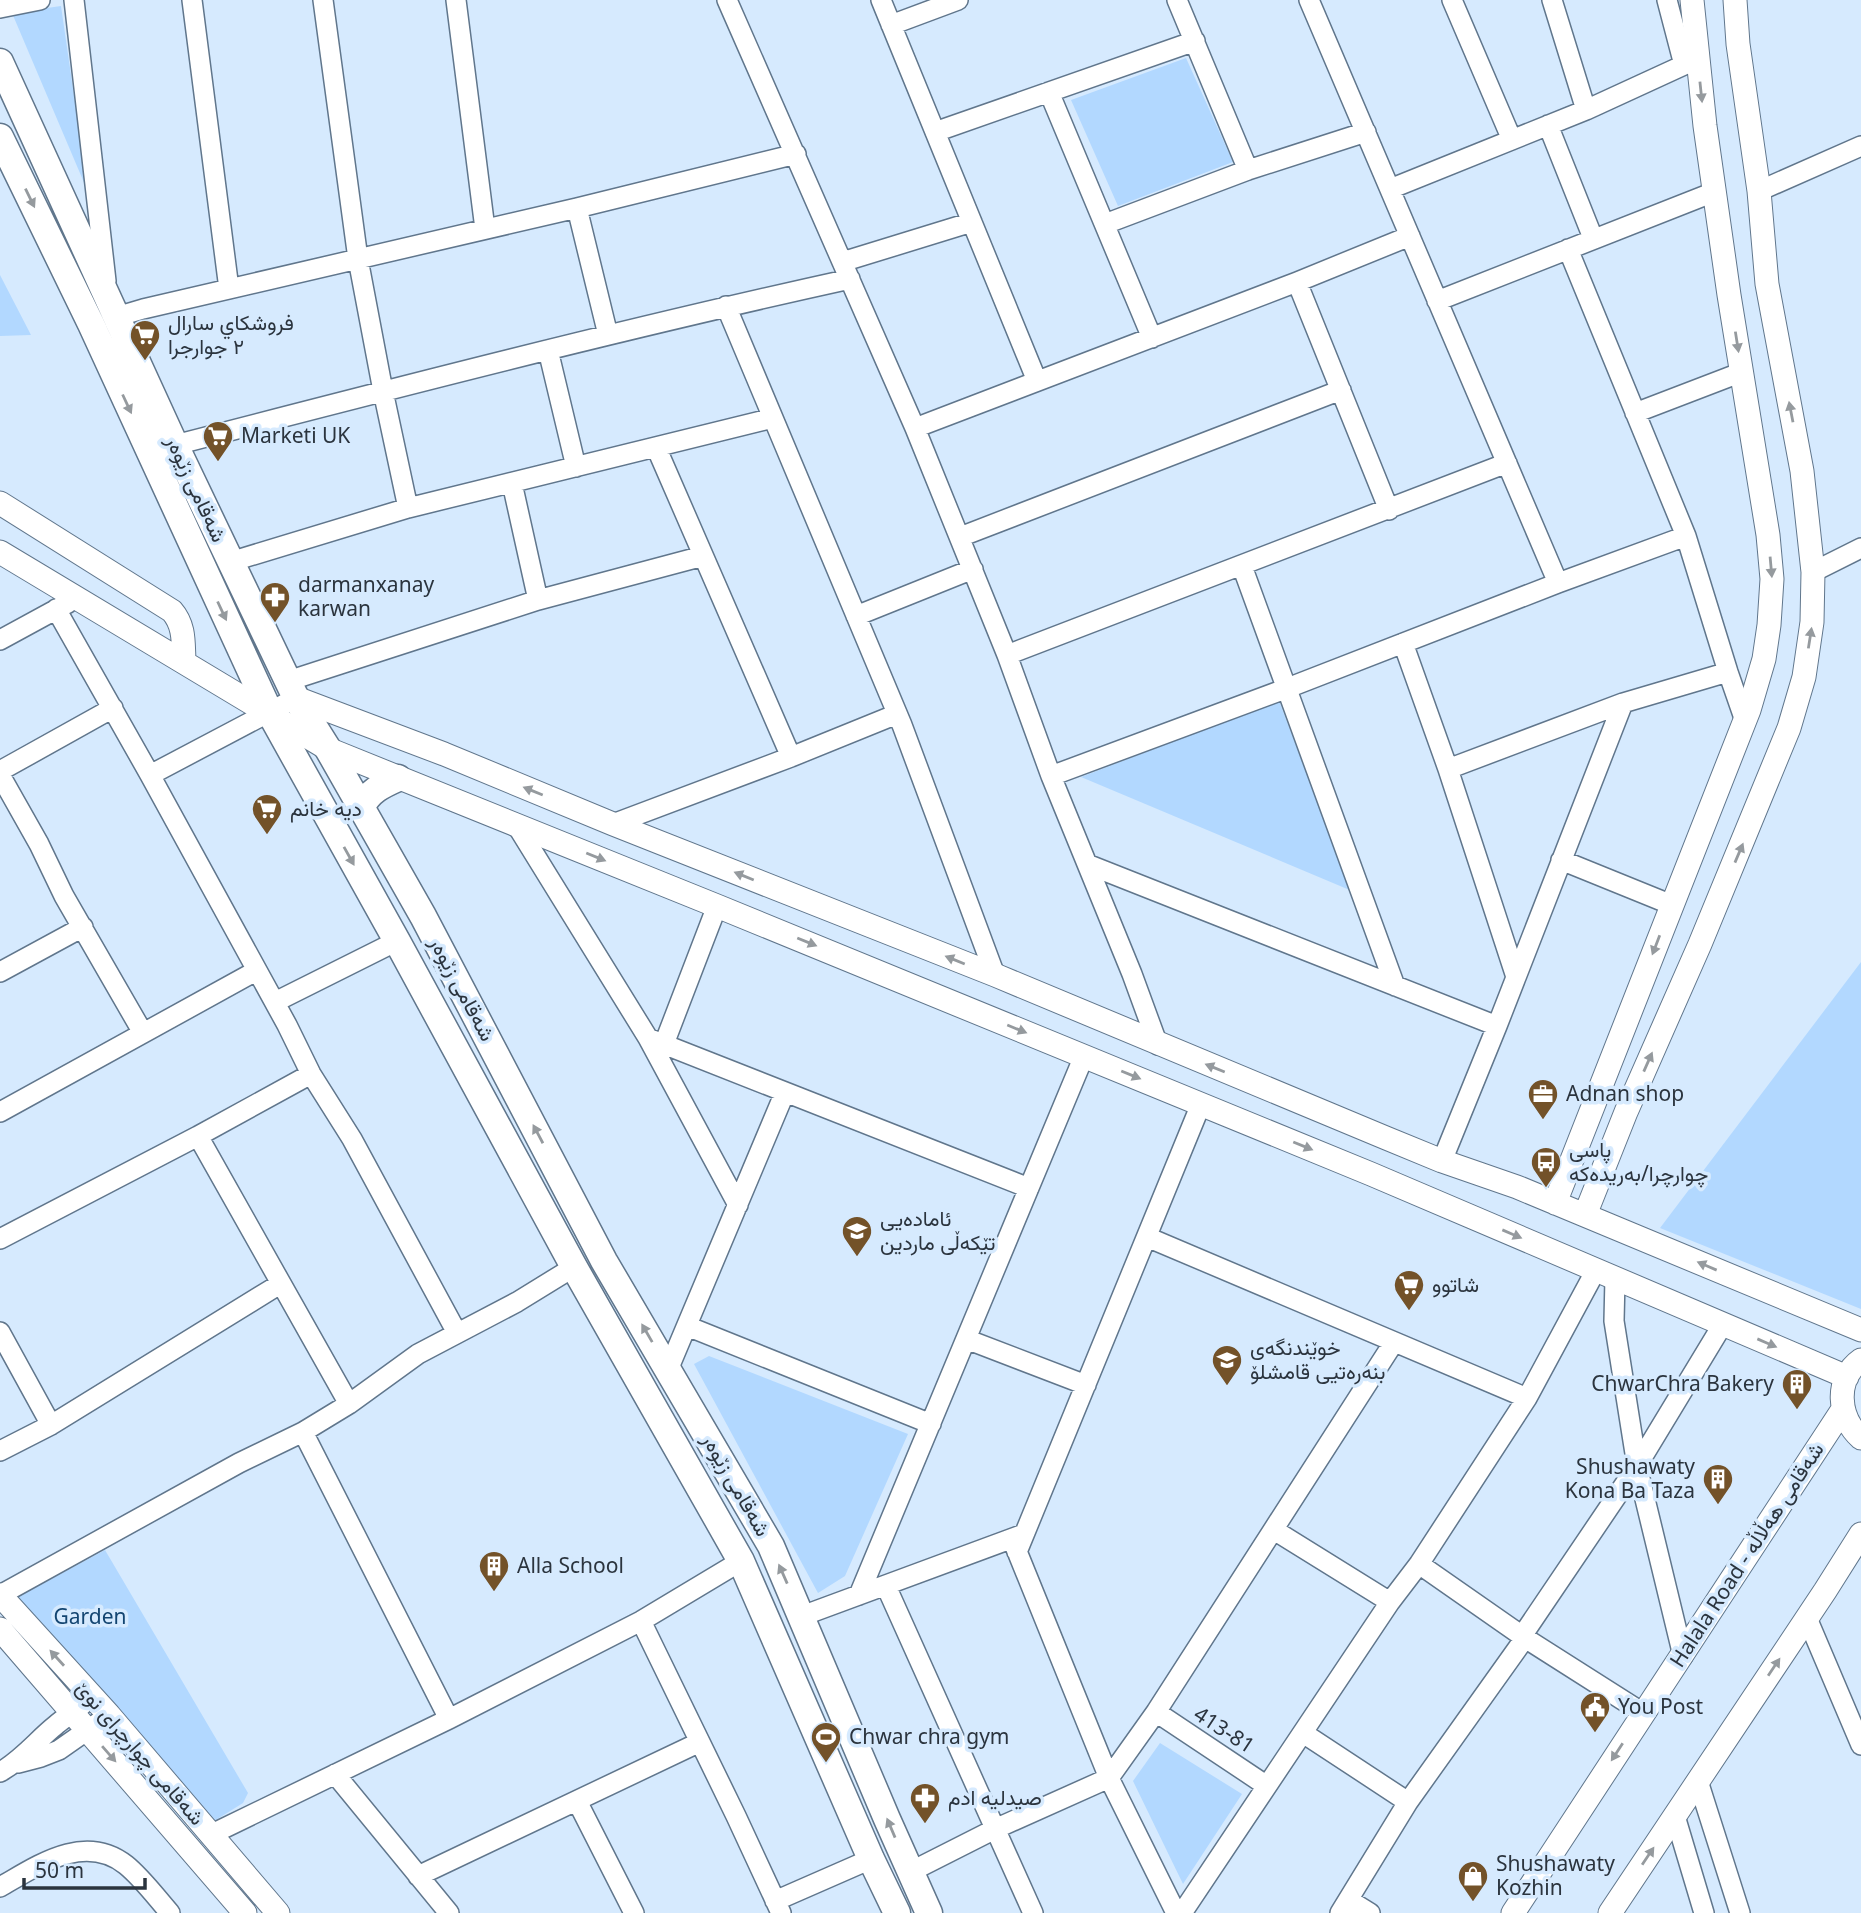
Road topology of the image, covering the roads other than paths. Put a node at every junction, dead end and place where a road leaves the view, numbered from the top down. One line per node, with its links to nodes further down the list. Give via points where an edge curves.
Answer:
1 (40, 0): 16 (street)
2 (74, 0): 51 (street)
3 (192, 0): 47 (street)
4 (323, 0): 43 (street)
5 (456, 0): 39 (street)
6 (881, 0): 17 (street)
7 (958, 0): 17 (street)
8 (1177, 0): 18 (street)
9 (1309, 0): 27 (street)
10 (1452, 0): 29 (street)
11 (1552, 0): 22 (street)
12 (1667, 0): 20 (street)
13 (1692, 0): 20 (street)
14 (1735, 0): 34 (street)
15 (733, 2): 31 (street)
16 (0, 8)
17 (891, 25): 26 (street)
18 (1195, 41): 21 (street); 32 (street)
19 (0, 62): 24 (main road, شەقامی زێوەر)
20 (1691, 62): 22 (street); 35 (street, one-way to 35)
21 (1049, 92): 26 (street); 38 (street)
22 (1586, 110): 25 (street)
23 (0, 116): 24 (main road)
24 (28, 122): 51 (main road, شەقامی زێوەر)
25 (1548, 125): 29 (street); 41 (street)
26 (935, 132): 37 (street)
27 (1366, 132): 32 (street); 33 (street)
28 (0, 136): 93 (main road, شەقامی زێوەر, one-way to 93)
29 (1512, 140): 33 (street)
30 (1861, 146): 34 (street)
31 (796, 154): 36 (street); 44 (street)
32 (1248, 170): 38 (street)
33 (1390, 189): 40 (street)
34 (1759, 191): 46 (street)
35 (1714, 192): 41 (street); 48 (street)
36 (577, 208): 39 (street); 52 (street)
37 (972, 222): 44 (street); 56 (street)
38 (1105, 224): 53 (street)
39 (485, 229): 43 (street)
40 (1410, 236): 45 (street); 49 (street)
41 (1593, 239): 42 (street)
42 (1568, 249): 49 (street); 59 (street)
43 (358, 259): 47 (street); 58 (street)
44 (846, 271): 50 (street); 61 (street)
45 (1297, 282): 53 (street); 57 (street)
46 (1767, 284): 48 (street); 78 (street, one-way to 46, via 1802,471)
47 (229, 289): 51 (street)
48 (1729, 295): 55 (street, one-way to 55)
49 (1437, 301): 64 (street)
50 (726, 306): 52 (street); 60 (street)
51 (112, 309): 62 (main road, شەقامی زێوەر)
52 (608, 335): 54 (street)
53 (1152, 338): 56 (street)
54 (548, 350): 58 (street); 65 (street)
55 (1742, 372): 59 (street); 95 (street, one-way to 95, via 1772,579 1764,659)
56 (1037, 381): 61 (street)
57 (1341, 390): 69 (street); 71 (street)
58 (383, 391): 62 (street); 68 (street)
59 (1635, 413): 70 (street)
60 (774, 418): 63 (street); 83 (street)
61 (915, 428): 71 (street)
62 (175, 445): 75 (main road, شەقامی زێوەر)
63 (656, 447): 65 (street); 74 (street)
64 (1507, 463): 69 (street); 79 (street)
65 (576, 467): 66 (street)
66 (512, 483): 68 (street); 81 (street)
67 (0, 503): 87 (street, via 172,611 183,631)
68 (408, 508): 75 (street)
69 (1389, 509): 76 (street)
70 (1686, 536): 79 (street); 88 (street)
71 (960, 537): 77 (street)
72 (1861, 548): 78 (street)
73 (0, 552): 80 (street)
74 (704, 556): 81 (street); 98 (street)
75 (230, 562): 90 (main road, شەقامی زێوەر)
76 (1241, 566): 86 (street); 89 (street)
77 (973, 569): 83 (street); 86 (street)
78 (1813, 572): 136 (street, one-way to 78, via 1789,728 1804,677)
79 (1558, 583): 85 (street)
80 (78, 597): 82 (street); 87 (street)
81 (538, 600): 90 (street)
82 (56, 609): 84 (street); 92 (street)
83 (856, 616): 94 (street)
84 (0, 640)
85 (1403, 643): 89 (street); 99 (street)
86 (1007, 655): 102 (street)
87 (184, 661): 93 (street)
88 (1728, 672): 91 (street); 95 (street)
89 (1285, 689): 102 (street); 118 (street)
90 (292, 690): 93 (street); 96 (main road, شەقامی زێوەر); 97 (street)
91 (1622, 703): 99 (street); 108 (street)
92 (113, 708): 100 (street); 101 (street)
93 (270, 713): 96 (street); 101 (street); 113 (main road, شەقامی زێوەر, one-way to 113)
94 (897, 713): 98 (street); 116 (street)
95 (1745, 720): 110 (street)
96 (328, 749): 103 (street); 105 (main road, شەقامی زێوەر)
97 (444, 754): 104 (street); 106 (street, one-way to 97)
98 (791, 758): 106 (street)
99 (1448, 769): 117 (street)
100 (0, 773): 112 (street)
101 (150, 775): 114 (street)
102 (1051, 776): 109 (street)
103 (398, 778): 104 (street); 105 (main road, via 374,790)
104 (430, 791): 107 (street)
105 (361, 808): 150 (main road, شەقامی زێوەر, one-way to 105, via 604,1261 423,916)
106 (613, 824): 116 (street, one-way to 106)
107 (517, 825): 111 (street, one-way to 111); 122 (street)
108 (1561, 860): 110 (street); 117 (street)
109 (1087, 864): 118 (street); 123 (street)
110 (1672, 905): 134 (street, one-way to 134)
111 (717, 906): 122 (street); 124 (street, one-way to 124)
112 (83, 927): 115 (street); 121 (street)
113 (397, 941): 119 (street); 139 (main road, شەقامی زێوەر)
114 (256, 971): 119 (street); 121 (street)
115 (0, 972)
116 (995, 975): 123 (street)
117 (1516, 976): 120 (street)
118 (1395, 986): 120 (street)
119 (275, 1002): 125 (street)
120 (1497, 1026): 131 (street)
121 (143, 1033): 128 (street)
122 (656, 1041): 126 (street); 135 (street)
123 (1158, 1045): 130 (street, one-way to 123)
124 (1084, 1056): 127 (street, one-way to 127); 133 (street)
125 (311, 1074): 129 (street); 146 (street, via 352,1139)
126 (785, 1092): 133 (street); 135 (street)
127 (1201, 1104): 132 (street, one-way to 132); 137 (street)
128 (0, 1112)
129 (198, 1136): 138 (street); 141 (street)
130 (1386, 1139): 131 (street); 132 (street)
131 (1442, 1161): 134 (street)
132 (1371, 1174): 140 (street, one-way to 140)
133 (1029, 1188): 147 (street)
134 (1555, 1203): 136 (street)
135 (738, 1205): 143 (street)
136 (1585, 1215): 144 (street, one-way to 136)
137 (1147, 1237): 148 (street); 151 (street)
138 (0, 1239)
139 (574, 1267): 146 (street); 164 (main road, شەقامی زێوەر)
140 (1606, 1274): 142 (street); 152 (street); 160 (street)
141 (280, 1284): 153 (street); 156 (street)
142 (1723, 1324): 149 (street, one-way to 149); 160 (street)
143 (687, 1326): 150 (street); 155 (street)
144 (1861, 1330)
145 (0, 1332): 156 (street)
146 (457, 1333): 153 (street, via 418,1354)
147 (966, 1339): 151 (street); 155 (street)
148 (1395, 1342): 152 (street); 161 (street)
149 (1854, 1368): 154 (street, via 1842,1398)
150 (668, 1370): 170 (main road, شەقامی زێوەر, one-way to 150, via 771,1546)
151 (1086, 1385): 163 (street)
152 (1527, 1398): 165 (street)
153 (349, 1404): 157 (street)
154 (1843, 1409): 158 (street); 175 (street, Halala Road - شەقامی هەڵاڵە)
155 (931, 1424): 168 (street)
156 (51, 1425): 159 (street)
157 (303, 1432): 167 (street); 180 (street)
158 (1861, 1438)
159 (0, 1451)
160 (1637, 1466): 174 (street); 175 (street)
161 (1274, 1530): 169 (street); 177 (street)
162 (1861, 1534): 171 (street)
163 (1018, 1541): 166 (street); 187 (street)
164 (741, 1561): 172 (street); 195 (main road, شەقامی زێوەر)
165 (1419, 1564): 169 (street); 174 (street)
166 (886, 1586): 168 (street); 193 (street)
167 (0, 1595): 176 (street, شەقامی چوارچرای نوێ, one-way to 167)
168 (859, 1595): 170 (street)
169 (1390, 1602): 182 (street)
170 (802, 1616): 196 (main road, شەقامی زێوەر, one-way to 170)
171 (1807, 1618): 184 (street); 188 (street, one-way to 171)
172 (641, 1621): 180 (street); 183 (street)
173 (0, 1629): 181 (street, شەقامی چوارچرای نوێ)
174 (1523, 1637): 178 (street); 191 (street)
175 (1683, 1656): 178 (street, Halala Road - شەقامی هەڵاڵە)
176 (91, 1696): 179 (street, شەقامی چوارچرای نوێ); 181 (street)
177 (1156, 1713): 187 (street); 189 (street, 413-81)
178 (1643, 1713): 212 (street, Halala Road - شەقامی هەڵاڵە, one-way to 212)
179 (110, 1715): 181 (street); 194 (street, شەقامی چوارچرای نوێ)
180 (449, 1719): 186 (street)
181 (80, 1721): 185 (street, via 57,1724); 202 (street, شەقامی چوارچرای نوێ, one-way to 202)
182 (1303, 1733): 189 (street); 191 (street)
183 (700, 1742): 190 (street); 200 (street)
184 (1861, 1743)
185 (7, 1768)
186 (335, 1774): 194 (street); 197 (street)
187 (1109, 1777): 193 (street); 209 (street)
188 (1698, 1781): 192 (street); 215 (street)
189 (1267, 1786): 210 (street)
190 (577, 1801): 197 (street); 205 (street)
191 (1409, 1802): 199 (street)
192 (1675, 1815): 213 (street, one-way to 192); 214 (street)
193 (995, 1829): 196 (street); 208 (street)
194 (210, 1835): 203 (street, شەقامی چوارچرای نوێ)
195 (871, 1859): 200 (street); 206 (main road, شەقامی زێوەر)
196 (910, 1872): 207 (main road, شەقامی زێوەر)
197 (418, 1875): 204 (street)
198 (0, 1887): 201 (street, via 51,1858 87,1851 104,1853 125,1864)
199 (1344, 1906): 211 (street)
200 (778, 1907)
201 (170, 1913)
202 (246, 1913)
203 (278, 1913)
204 (449, 1913)
205 (634, 1913)
206 (897, 1913)
207 (929, 1913)
208 (1033, 1913)
209 (1176, 1913)
210 (1182, 1913)
211 (1370, 1913)
212 (1513, 1913)
213 (1610, 1913)
214 (1704, 1913)
215 (1740, 1913)

